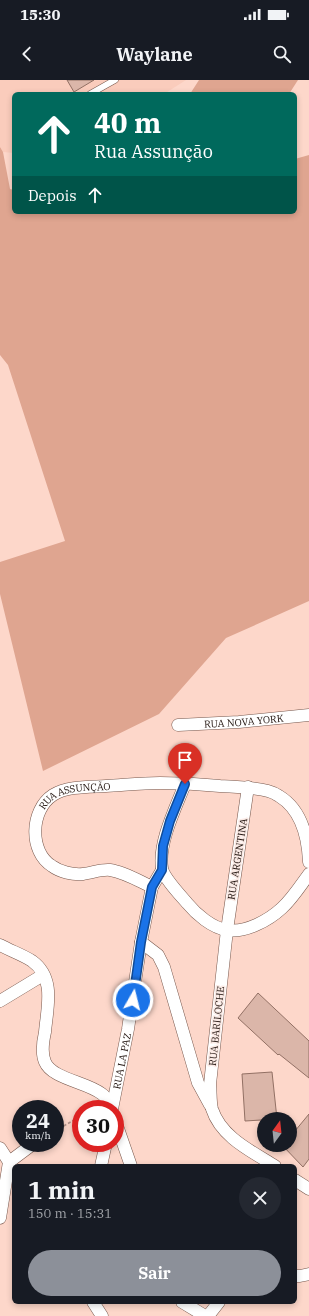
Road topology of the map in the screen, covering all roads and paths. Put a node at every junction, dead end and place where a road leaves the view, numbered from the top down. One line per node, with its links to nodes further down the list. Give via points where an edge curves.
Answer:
1 (115, 80): 2 (lane)
2 (94, 92)
3 (306, 717): 4 (street, RUA NOVA YORK)
4 (178, 724)
5 (185, 784): 6 (street, RUA ASSUNÇÃO); 8 (street, via 163,846); 10 (street, RUA ASSUNÇÃO, via 77,788 59,792 46,801 38,818 35,835 37,847 41,857 53,867 66,873 82,874 108,870 118,872)
6 (248, 788): 7 (street, RUA ASSUNÇÃO, via 270,791 288,802 305,832); 11 (street, RUA ARGENTINA)
7 (309, 862)
8 (162, 870): 10 (street); 11 (street, via 190,907 208,922)
9 (309, 874): 11 (street, via 283,908 252,927)
10 (152, 887): 12 (street)
11 (227, 930): 18 (street, RUA BARILOCHE, via 210,1084)
12 (141, 942): 17 (street, RUA LA PAZ); 18 (street, via 158,955 164,967 198,1083)
13 (0, 945): 14 (street, via 34,962)
14 (44, 975): 15 (street); 16 (street, via 49,995 44,1061 50,1070 88,1086 103,1094)
15 (0, 1001)
16 (107, 1100)
17 (114, 1100)
18 (212, 1108): 26 (street, RUA BARILOCHE, via 224,1131)
19 (124, 1146): 25 (street)
20 (0, 1148): 23 (street)
21 (23, 1152): 23 (street)
22 (104, 1152): 24 (street)
23 (10, 1162): 29 (street)
24 (101, 1164)
25 (130, 1164)
26 (272, 1164)
27 (297, 1181): 28 (street)
28 (309, 1189)
29 (0, 1218)
30 (309, 1274): 31 (street)
31 (297, 1276)
32 (94, 1304): 35 (street)
33 (185, 1304): 36 (street)
34 (217, 1304): 36 (street)
35 (102, 1316)
36 (206, 1316)

